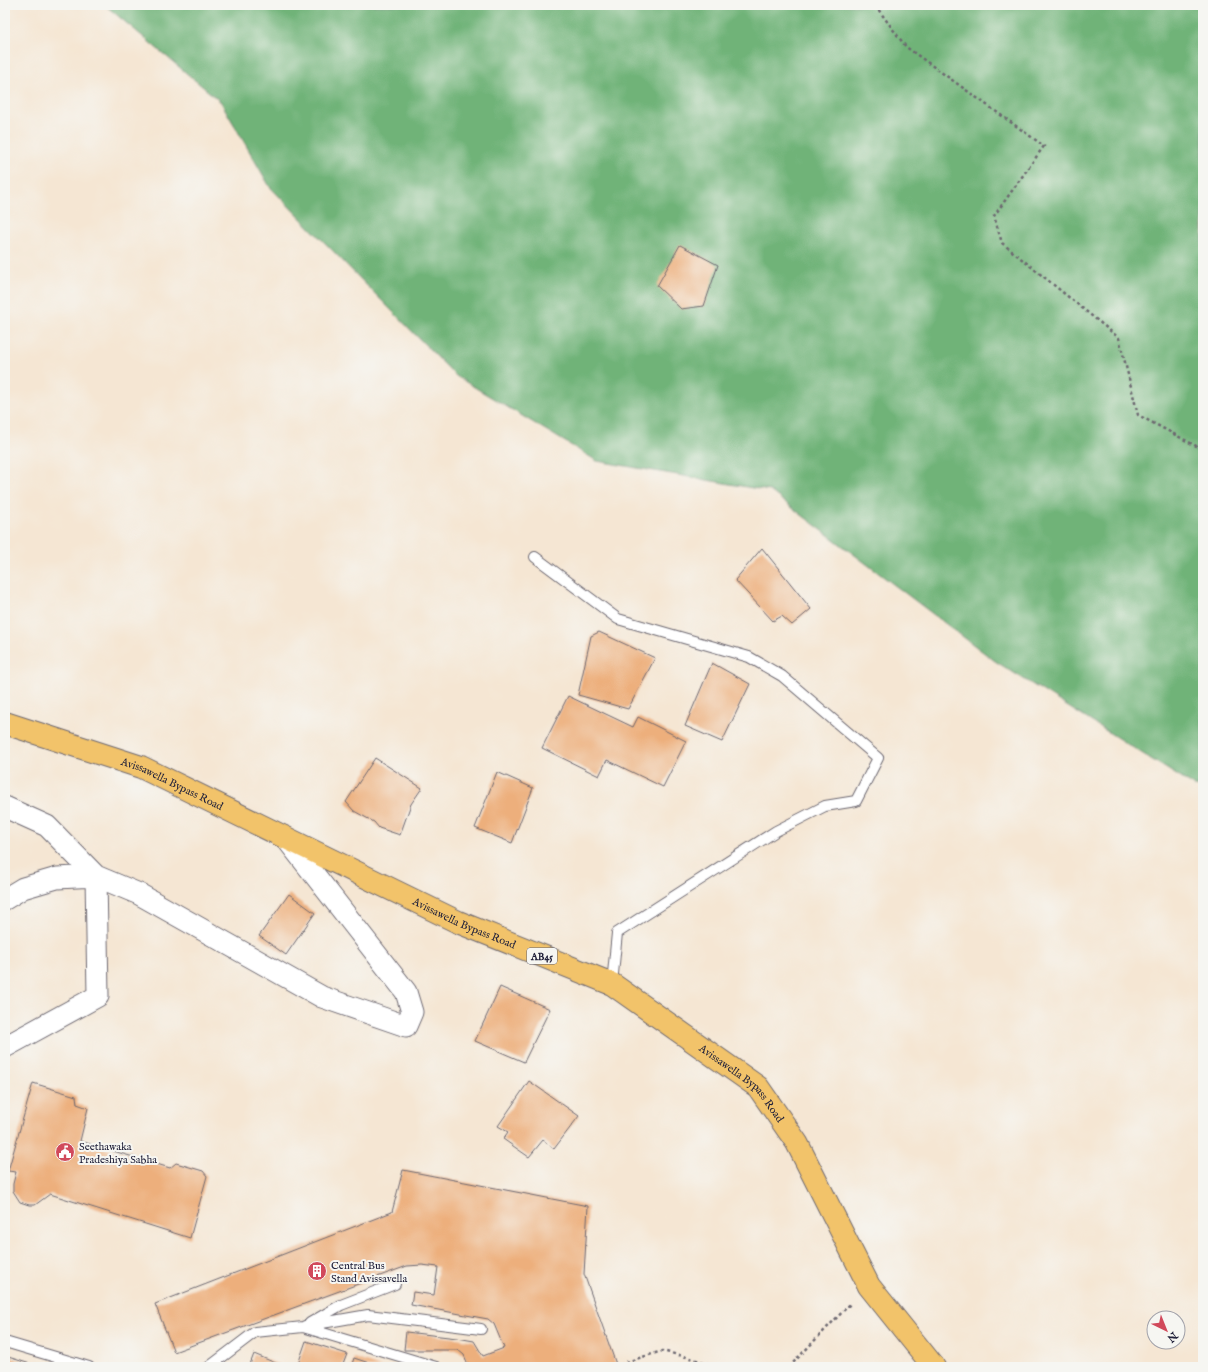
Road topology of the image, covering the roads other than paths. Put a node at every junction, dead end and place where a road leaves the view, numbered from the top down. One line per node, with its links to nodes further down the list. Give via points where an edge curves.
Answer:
1 (535, 557): 7 (lane, via 618,619 750,657 782,676 878,758 856,801 825,806 776,831 616,933)
2 (5, 722): 4 (main road, Avissawella Bypass Road / AB45, via 141,767)
3 (5, 807): 5 (street, via 46,826)
4 (285, 837): 5 (street, via 406,992 412,1012 406,1026 322,997 139,894); 7 (main road, Avissawella Bypass Road / AB45, via 458,922)
5 (96, 876): 6 (street, via 57,878 23,888); 8 (street, via 98,996)
6 (5, 899)
7 (612, 984): 16 (main road, Avissawella Bypass Road / AB45, via 758,1087 797,1143 869,1286)
8 (5, 1047)
9 (395, 1284): 10 (lane, via 341,1304)
10 (303, 1327): 11 (lane, via 368,1314); 14 (lane, via 255,1332); 15 (lane)
11 (481, 1329)
12 (5, 1342): 13 (lane)
13 (89, 1367)
14 (208, 1367)
15 (436, 1367)
16 (934, 1367)

